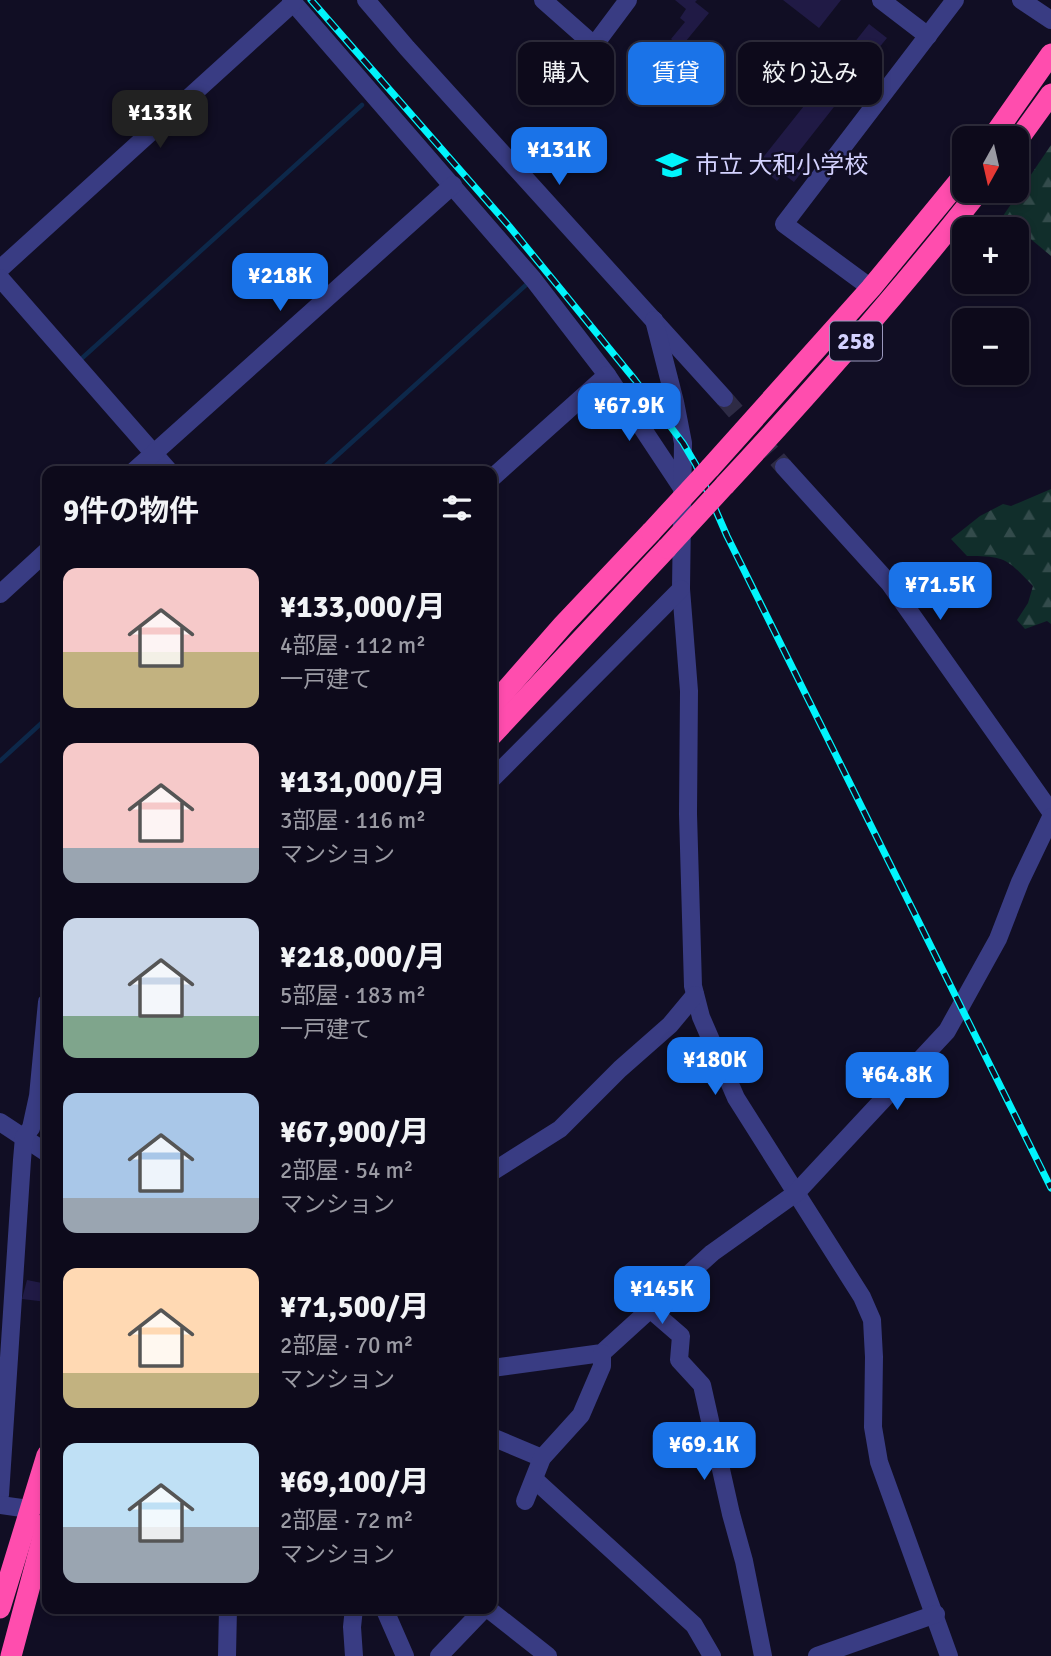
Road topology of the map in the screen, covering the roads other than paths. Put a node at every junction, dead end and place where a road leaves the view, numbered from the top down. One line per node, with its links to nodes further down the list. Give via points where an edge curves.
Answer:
1 (366, 0): 22 (street)
2 (543, 0): 10 (street)
3 (628, 0): 11 (street)
4 (881, 0): 9 (street)
5 (955, 0): 9 (street)
6 (1021, 0): 8 (street)
7 (292, 1): 16 (street); 19 (street)
8 (1051, 20)
9 (928, 36): 21 (street, via 784,224)
10 (590, 42)
11 (597, 42)
12 (1051, 54): 14 (highway)
13 (1051, 93): 15 (highway)
14 (1000, 126)
15 (1028, 126)
16 (453, 185): 23 (street); 25 (street)
17 (952, 189): 21 (highway, 258)
18 (970, 203): 35 (highway, 258, bridge, via 824,379)
19 (0, 268)
20 (0, 278): 25 (street)
21 (871, 288): 34 (highway, 258, bridge)
22 (654, 320): 24 (street); 30 (street, via 683,443)
23 (607, 375): 29 (street); 30 (street)
24 (724, 398)
25 (153, 453): 26 (street); 27 (street)
26 (139, 466)
27 (165, 466)
28 (784, 467): 37 (street, via 890,584)
29 (497, 474)
30 (682, 488): 32 (street)
31 (42, 556): 33 (street)
32 (681, 589): 36 (street); 38 (street, via 689,691)
33 (0, 594)
34 (497, 700)
35 (497, 730)
36 (497, 774)
37 (1051, 814): 44 (street, via 998,939 947,1031)
38 (695, 995): 43 (street, via 670,1025 560,1129); 44 (street, via 736,1098)
39 (42, 1054): 41 (street, via 38,1096)
40 (0, 1122): 41 (street)
41 (24, 1138): 42 (street); 45 (street)
42 (42, 1150)
43 (497, 1169)
44 (796, 1193): 46 (street, via 712,1252); 64 (street, via 872,1320 873,1427 879,1462)
45 (8, 1261): 53 (street)
46 (651, 1310): 47 (street); 72 (street, via 681,1336 679,1360 702,1385)
47 (603, 1353): 48 (street); 50 (street, via 581,1415)
48 (497, 1367)
49 (497, 1439): 50 (street)
50 (542, 1458): 52 (street)
51 (42, 1470): 56 (highway)
52 (535, 1480): 54 (street); 71 (street, via 694,1625)
53 (0, 1495)
54 (525, 1501)
55 (0, 1505): 56 (street)
56 (29, 1509): 58 (highway)
57 (42, 1541): 65 (highway)
58 (0, 1608)
59 (228, 1614): 66 (street)
60 (353, 1614): 67 (street)
61 (387, 1614): 68 (street)
62 (480, 1614): 69 (street)
63 (494, 1614): 70 (street)
64 (936, 1614): 73 (street); 74 (street)
65 (11, 1656)
66 (227, 1656)
67 (354, 1656)
68 (405, 1656)
69 (439, 1656)
70 (548, 1656)
71 (712, 1656)
72 (764, 1656)
73 (817, 1656)
74 (949, 1656)

